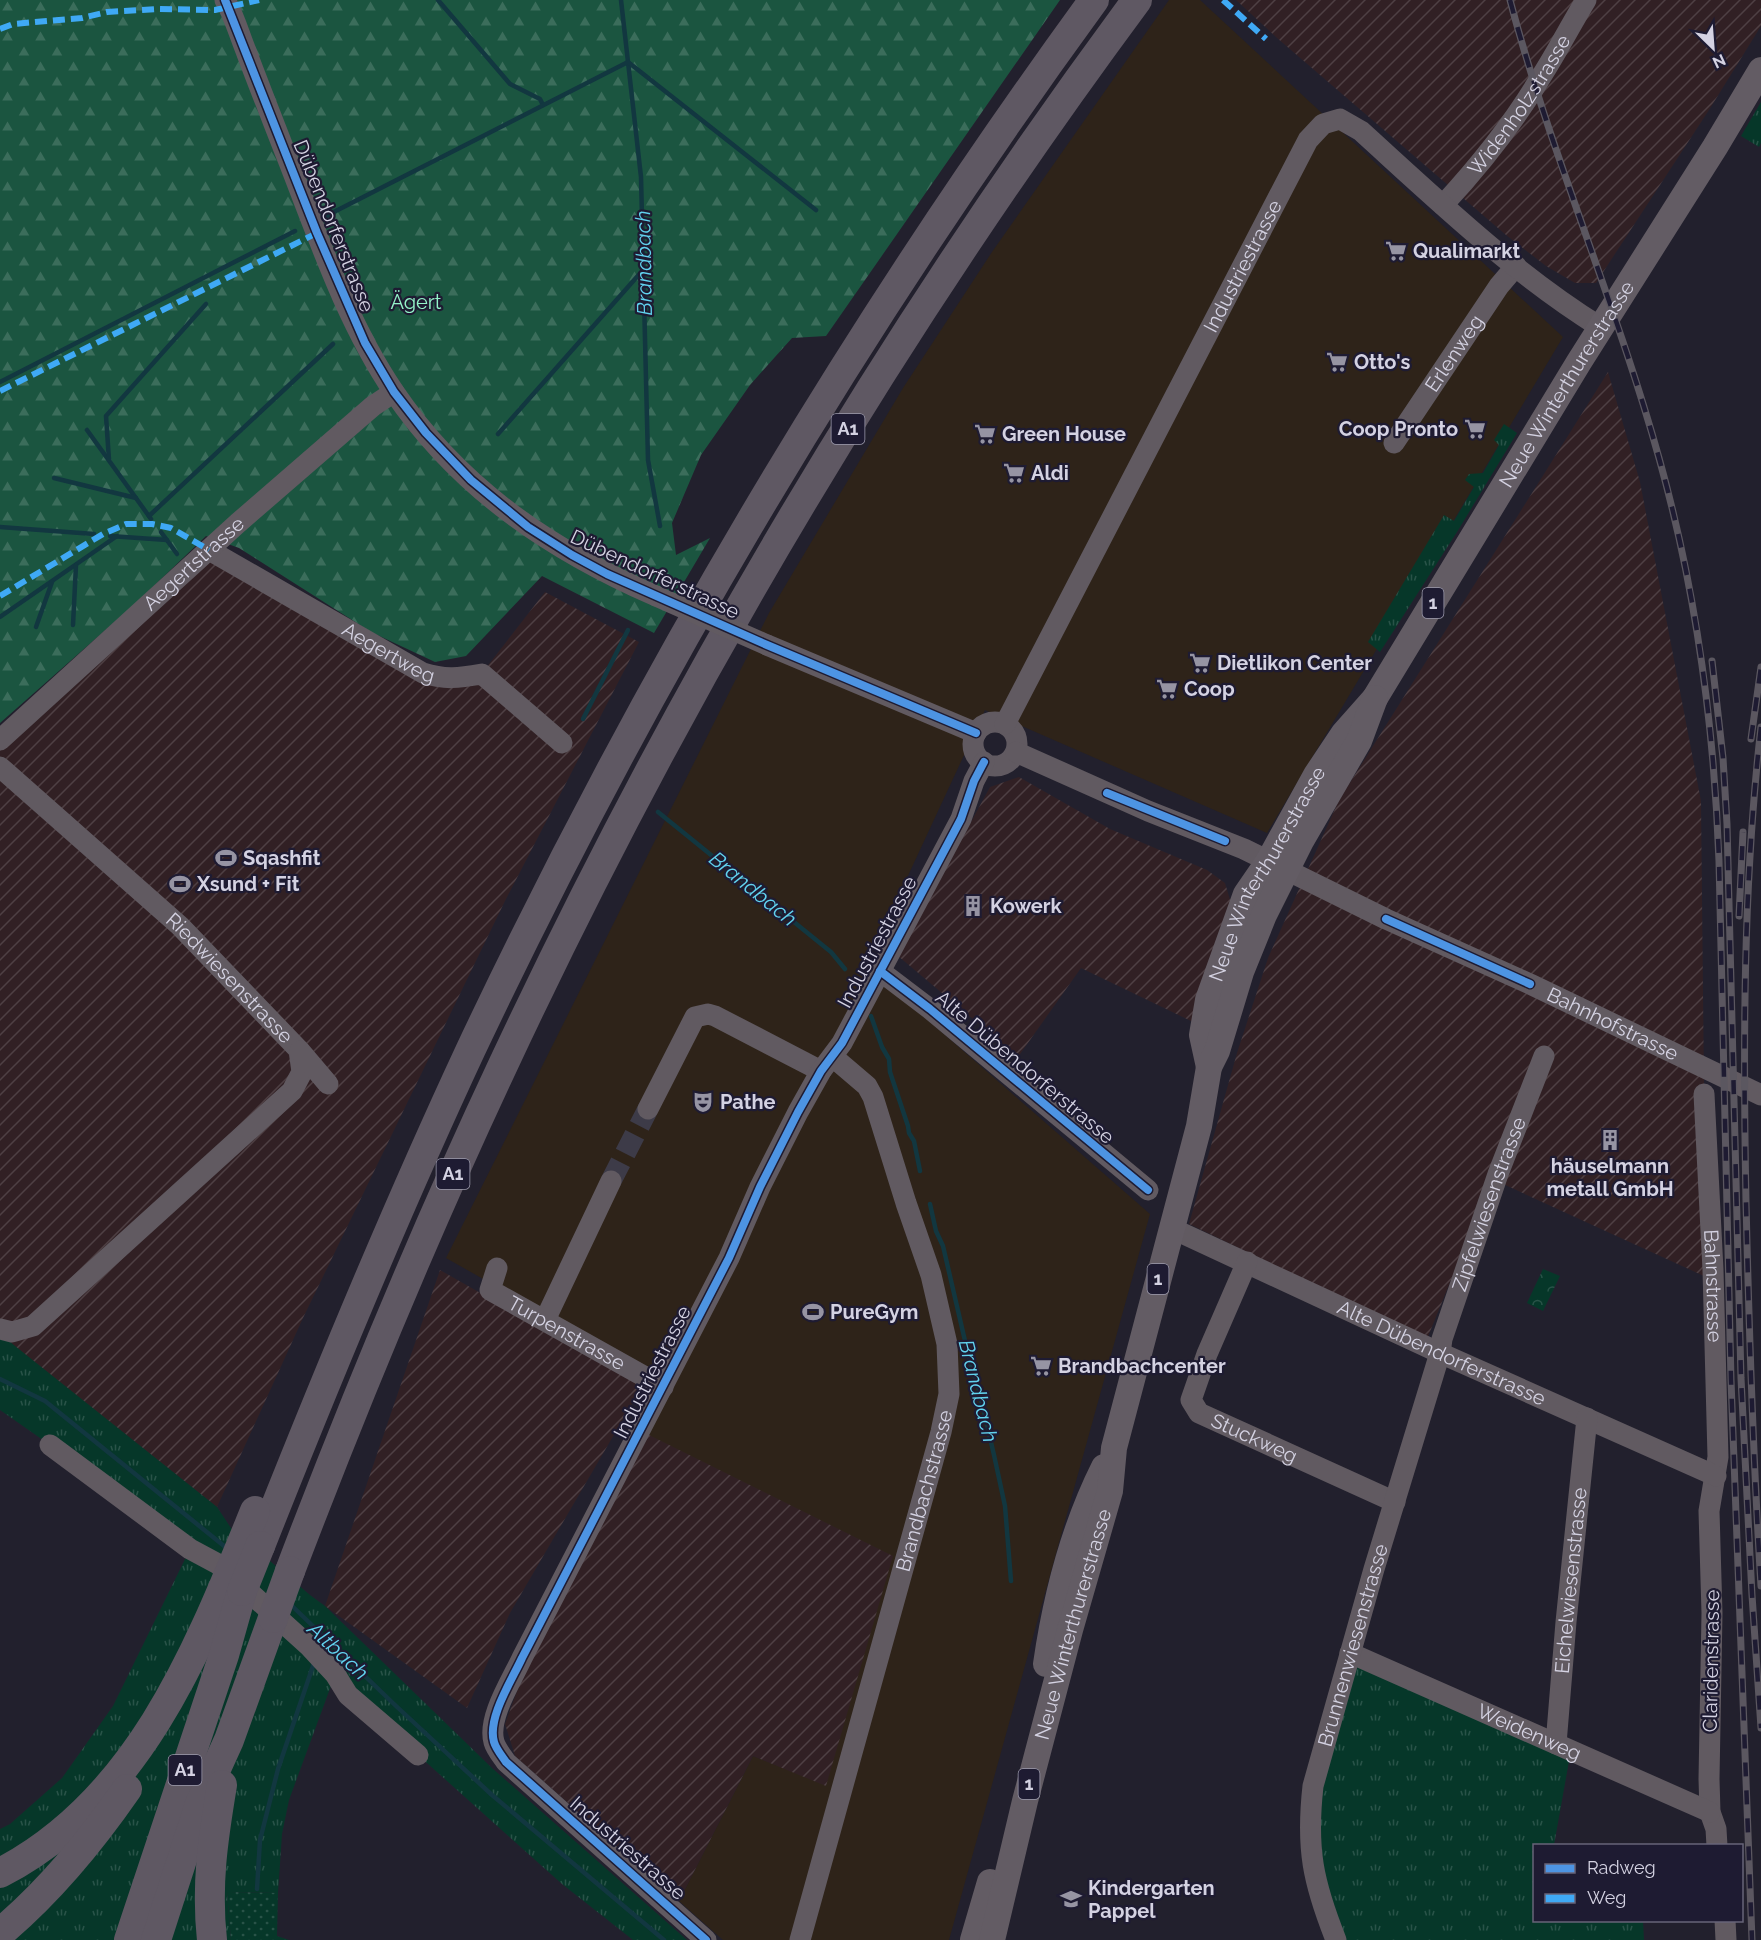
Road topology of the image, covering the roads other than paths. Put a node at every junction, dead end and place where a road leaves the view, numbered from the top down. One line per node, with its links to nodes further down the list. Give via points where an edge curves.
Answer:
1 (225, 0): 9 (street, Dübendorferstrasse, via 339,288)
2 (1094, 0): 33 (highway, A1, via 896,287 695,618 542,904 449,1097)
3 (1137, 0): 45 (highway, A1, bridge, via 1018,166 882,373 761,574 573,920 472,1132 381,1340 290,1571)
4 (1586, 0): 6 (street, Widenholzstrasse, via 1507,127)
5 (1761, 69): 8 (main road, Neue Winterthurerstrasse / 1)
6 (1443, 205): 7 (street, Industriestrasse); 12 (street, Industriestrasse, via 1350,124 1334,120 1316,129)
7 (1516, 266): 8 (street, Industriestrasse); 10 (street, Erlenweg, via 1498,286)
8 (1600, 327): 19 (main road, Neue Winterthurerstrasse / 1, via 1375,698 1344,733 1316,775)
9 (394, 392): 11 (street, Aegertstrasse); 13 (street, Dübendorferstrasse, bridge, via 471,480 528,527 572,555 656,596)
10 (1394, 443)
11 (209, 550): 14 (street, Aegertstrasse); 15 (street, Aegertweg, via 423,673 440,679 482,674)
12 (1005, 724): 13 (street, via 986,724); 16 (street, via 1017,739)
13 (976, 734): 17 (street, via 975,753)
14 (0, 740)
15 (562, 743)
16 (1016, 752): 17 (street, via 1006,763); 19 (street)
17 (984, 762): 20 (street, Industriestrasse, via 962,819)
18 (0, 767): 21 (street, Riedwiesenstrasse, via 180,926)
19 (1277, 866): 26 (street, Bahnhofstrasse); 30 (main road, Neue Winterthurerstrasse / 1, via 1246,894 1208,1000 1202,1035 1209,1067 1199,1126)
20 (880, 971): 23 (street, Industriestrasse); 29 (street, Alte Dübendorferstrasse)
21 (299, 1050): 24 (street); 35 (street, Riedwiesenstrasse, via 302,1072 292,1091 33,1326 12,1332)
22 (1544, 1056): 36 (street, Zipfelwiesenstrasse, via 1498,1174)
23 (827, 1064): 27 (street, Brandbachstrasse, via 715,1016 695,1017); 37 (street, Industriestrasse, via 771,1166); 57 (street, Brandbachstrasse, via 862,1081 873,1097 931,1275 947,1344 949,1394)
24 (328, 1084)
25 (1704, 1094): 41 (street, Bahnstrasse, via 1713,1270)
26 (1761, 1095)
27 (648, 1109)
28 (611, 1181): 34 (street)
29 (1148, 1190)
30 (1171, 1228): 31 (street, Alte Dübendorferstrasse); 40 (main road, Neue Winterthurerstrasse / 1)
31 (1247, 1262): 36 (street, Alte Dübendorferstrasse); 42 (street, Stuckweg, via 1191,1400 1199,1413)
32 (497, 1268): 34 (street, Turpenstrasse, via 490,1290)
33 (366, 1284): 43 (highway, A1, bridge); 50 (highway, via 328,1333 221,1593 172,1697 116,1778 89,1807 42,1847)
34 (545, 1320): 37 (street, Turpenstrasse)
35 (0, 1329)
36 (1440, 1353): 38 (street, Alte Dübendorferstrasse); 42 (street, Brunnenwiesenstrasse)
37 (663, 1387): 56 (street, Industriestrasse, via 501,1702 493,1724 494,1743 506,1762)
38 (1587, 1418): 41 (street, Alte Dübendorferstrasse); 46 (street, Eichelwiesenstrasse)
39 (50, 1445): 47 (street, via 190,1549 218,1564 317,1654 348,1695)
40 (1114, 1448): 58 (main road, Neue Winterthurerstrasse / 1, via 1086,1502 1054,1611 1042,1690); 59 (main road, Neue Winterthurerstrasse / 1, via 1110,1491 1025,1801)
41 (1716, 1476): 48 (street, Claridenstrasse, via 1709,1511)
42 (1395, 1502): 44 (street, Brunnenwiesenstrasse)
43 (240, 1595): 52 (highway, via 188,1697 113,1810 53,1882); 53 (highway, A1, via 224,1655)
44 (1350, 1653): 46 (street, Weidenweg); 60 (street, Brunnenwiesenstrasse, via 1313,1786 1309,1818 1313,1873)
45 (230, 1740): 54 (highway, A1, via 200,1804); 55 (highway, via 209,1870)
46 (1556, 1744): 48 (street, Weidenweg)
47 (418, 1755)
48 (1710, 1812): 49 (street, Claridenstrasse)
49 (1717, 1844)
50 (0, 1873)
51 (1725, 1922): 61 (street)
52 (0, 1934)
53 (129, 1940)
54 (156, 1940)
55 (212, 1940)
56 (706, 1940)
57 (801, 1940)
58 (973, 1940)
59 (992, 1940)
60 (1336, 1940)
61 (1726, 1940)

